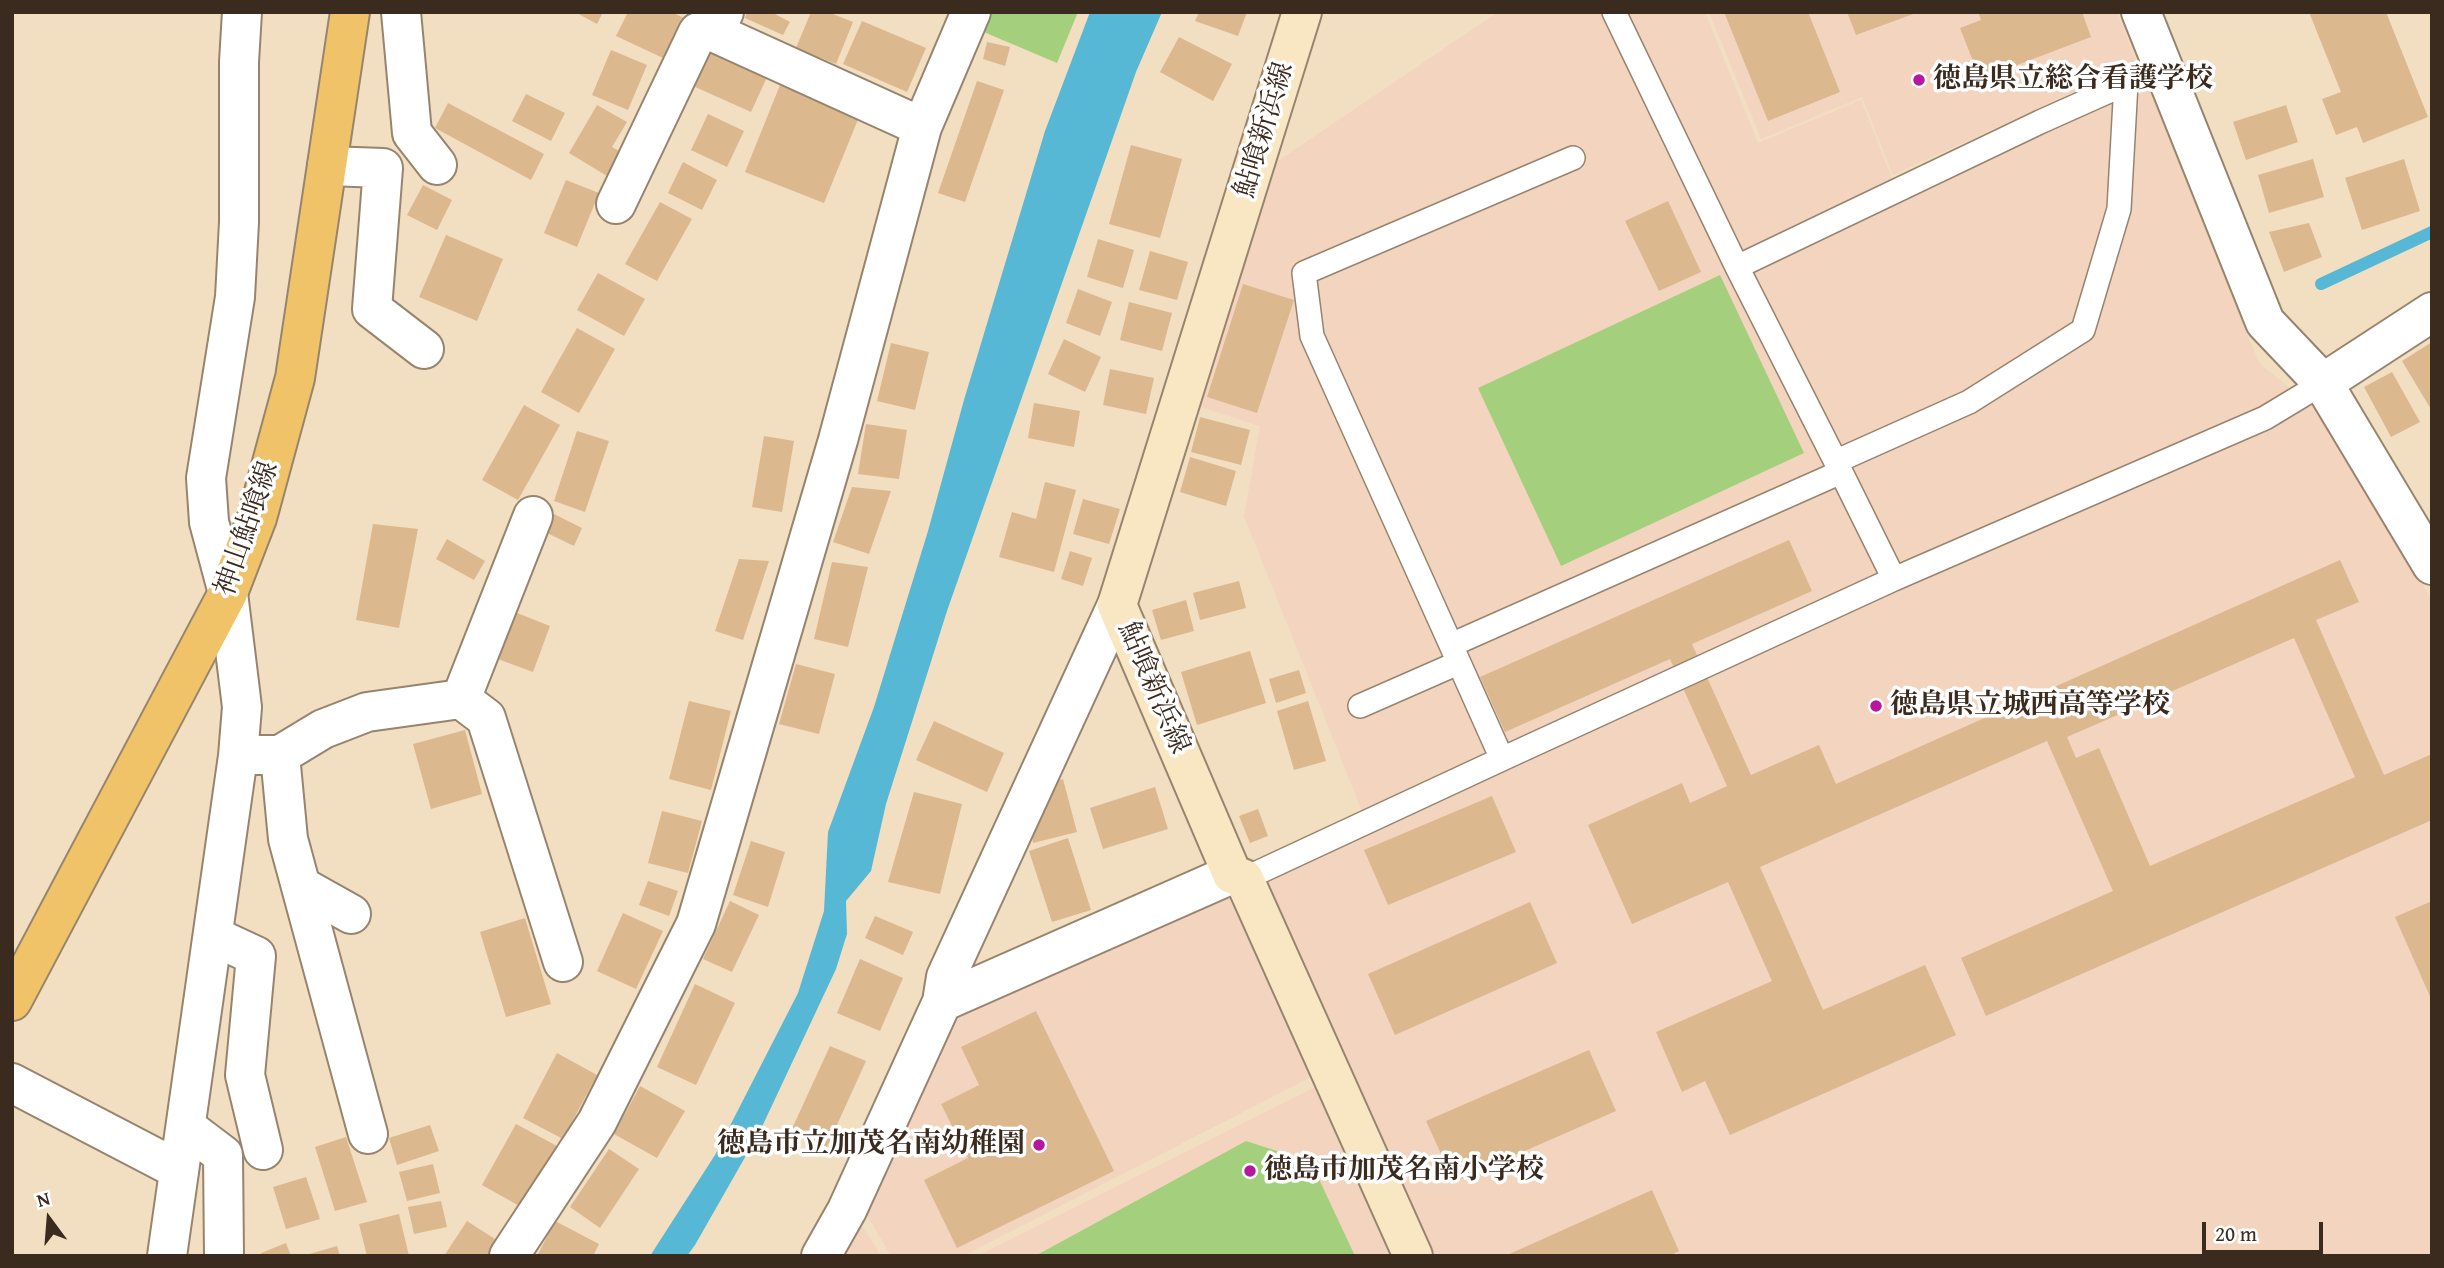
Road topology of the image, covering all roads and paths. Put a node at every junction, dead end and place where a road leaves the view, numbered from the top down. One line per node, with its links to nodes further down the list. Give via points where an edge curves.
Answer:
1 (242, 12): 24 (street, via 235,297 206,478 209,522)
2 (350, 12): 14 (main road, 神山鮎喰線)
3 (401, 12): 13 (street, via 412,133)
4 (971, 12): 11 (street)
5 (1302, 12): 25 (main road, 鮎喰新浜線)
6 (1614, 12): 16 (lane)
7 (2141, 12): 9 (street)
8 (718, 22): 11 (street); 15 (street, via 698,32)
9 (2163, 67): 10 (lane); 19 (street, via 2265,322)
10 (2126, 83): 16 (lane); 20 (lane, via 2119,209 2083,330 1969,402)
11 (922, 127): 46 (street, via 838,440 696,924 597,1122)
12 (1573, 158): 26 (lane, via 1304,273 1312,335)
13 (437, 165)
14 (327, 166): 18 (street, via 383,168 372,309); 24 (main road, 神山鮎喰線, via 295,378 257,518)
15 (616, 205)
16 (1737, 267): 20 (lane)
17 (2432, 312): 19 (street)
18 (424, 349)
19 (2323, 383): 22 (street); 23 (lane, via 2265,418)
20 (1839, 467): 23 (lane); 26 (lane)
21 (533, 516): 27 (street)
22 (2432, 565)
23 (1894, 579): 31 (lane)
24 (228, 593): 30 (street, via 242,707); 37 (main road, 神山鮎喰線)
25 (1117, 605): 32 (main road, 鮎喰新浜線); 38 (street, via 946,976)
26 (1455, 654): 28 (lane); 31 (lane)
27 (461, 699): 29 (street, via 367,712 323,729); 36 (street, via 486,718)
28 (1360, 706)
29 (280, 755): 30 (street); 33 (street, via 288,839)
30 (238, 756): 35 (street)
31 (1502, 759): 32 (lane)
32 (1238, 877): 38 (street); 48 (main road, 鮎喰新浜線)
33 (301, 886): 34 (street); 41 (street)
34 (351, 914)
35 (213, 936): 40 (street); 42 (street, via 256,956 245,1075)
36 (563, 962)
37 (12, 1001)
38 (942, 1002): 47 (street, via 847,1210)
39 (12, 1083): 43 (street)
40 (186, 1128): 43 (street); 45 (street, via 223,1155)
41 (368, 1134)
42 (263, 1150)
43 (179, 1170): 44 (street)
44 (167, 1256)
45 (224, 1256)
46 (509, 1256)
47 (821, 1256)
48 (1413, 1256)

